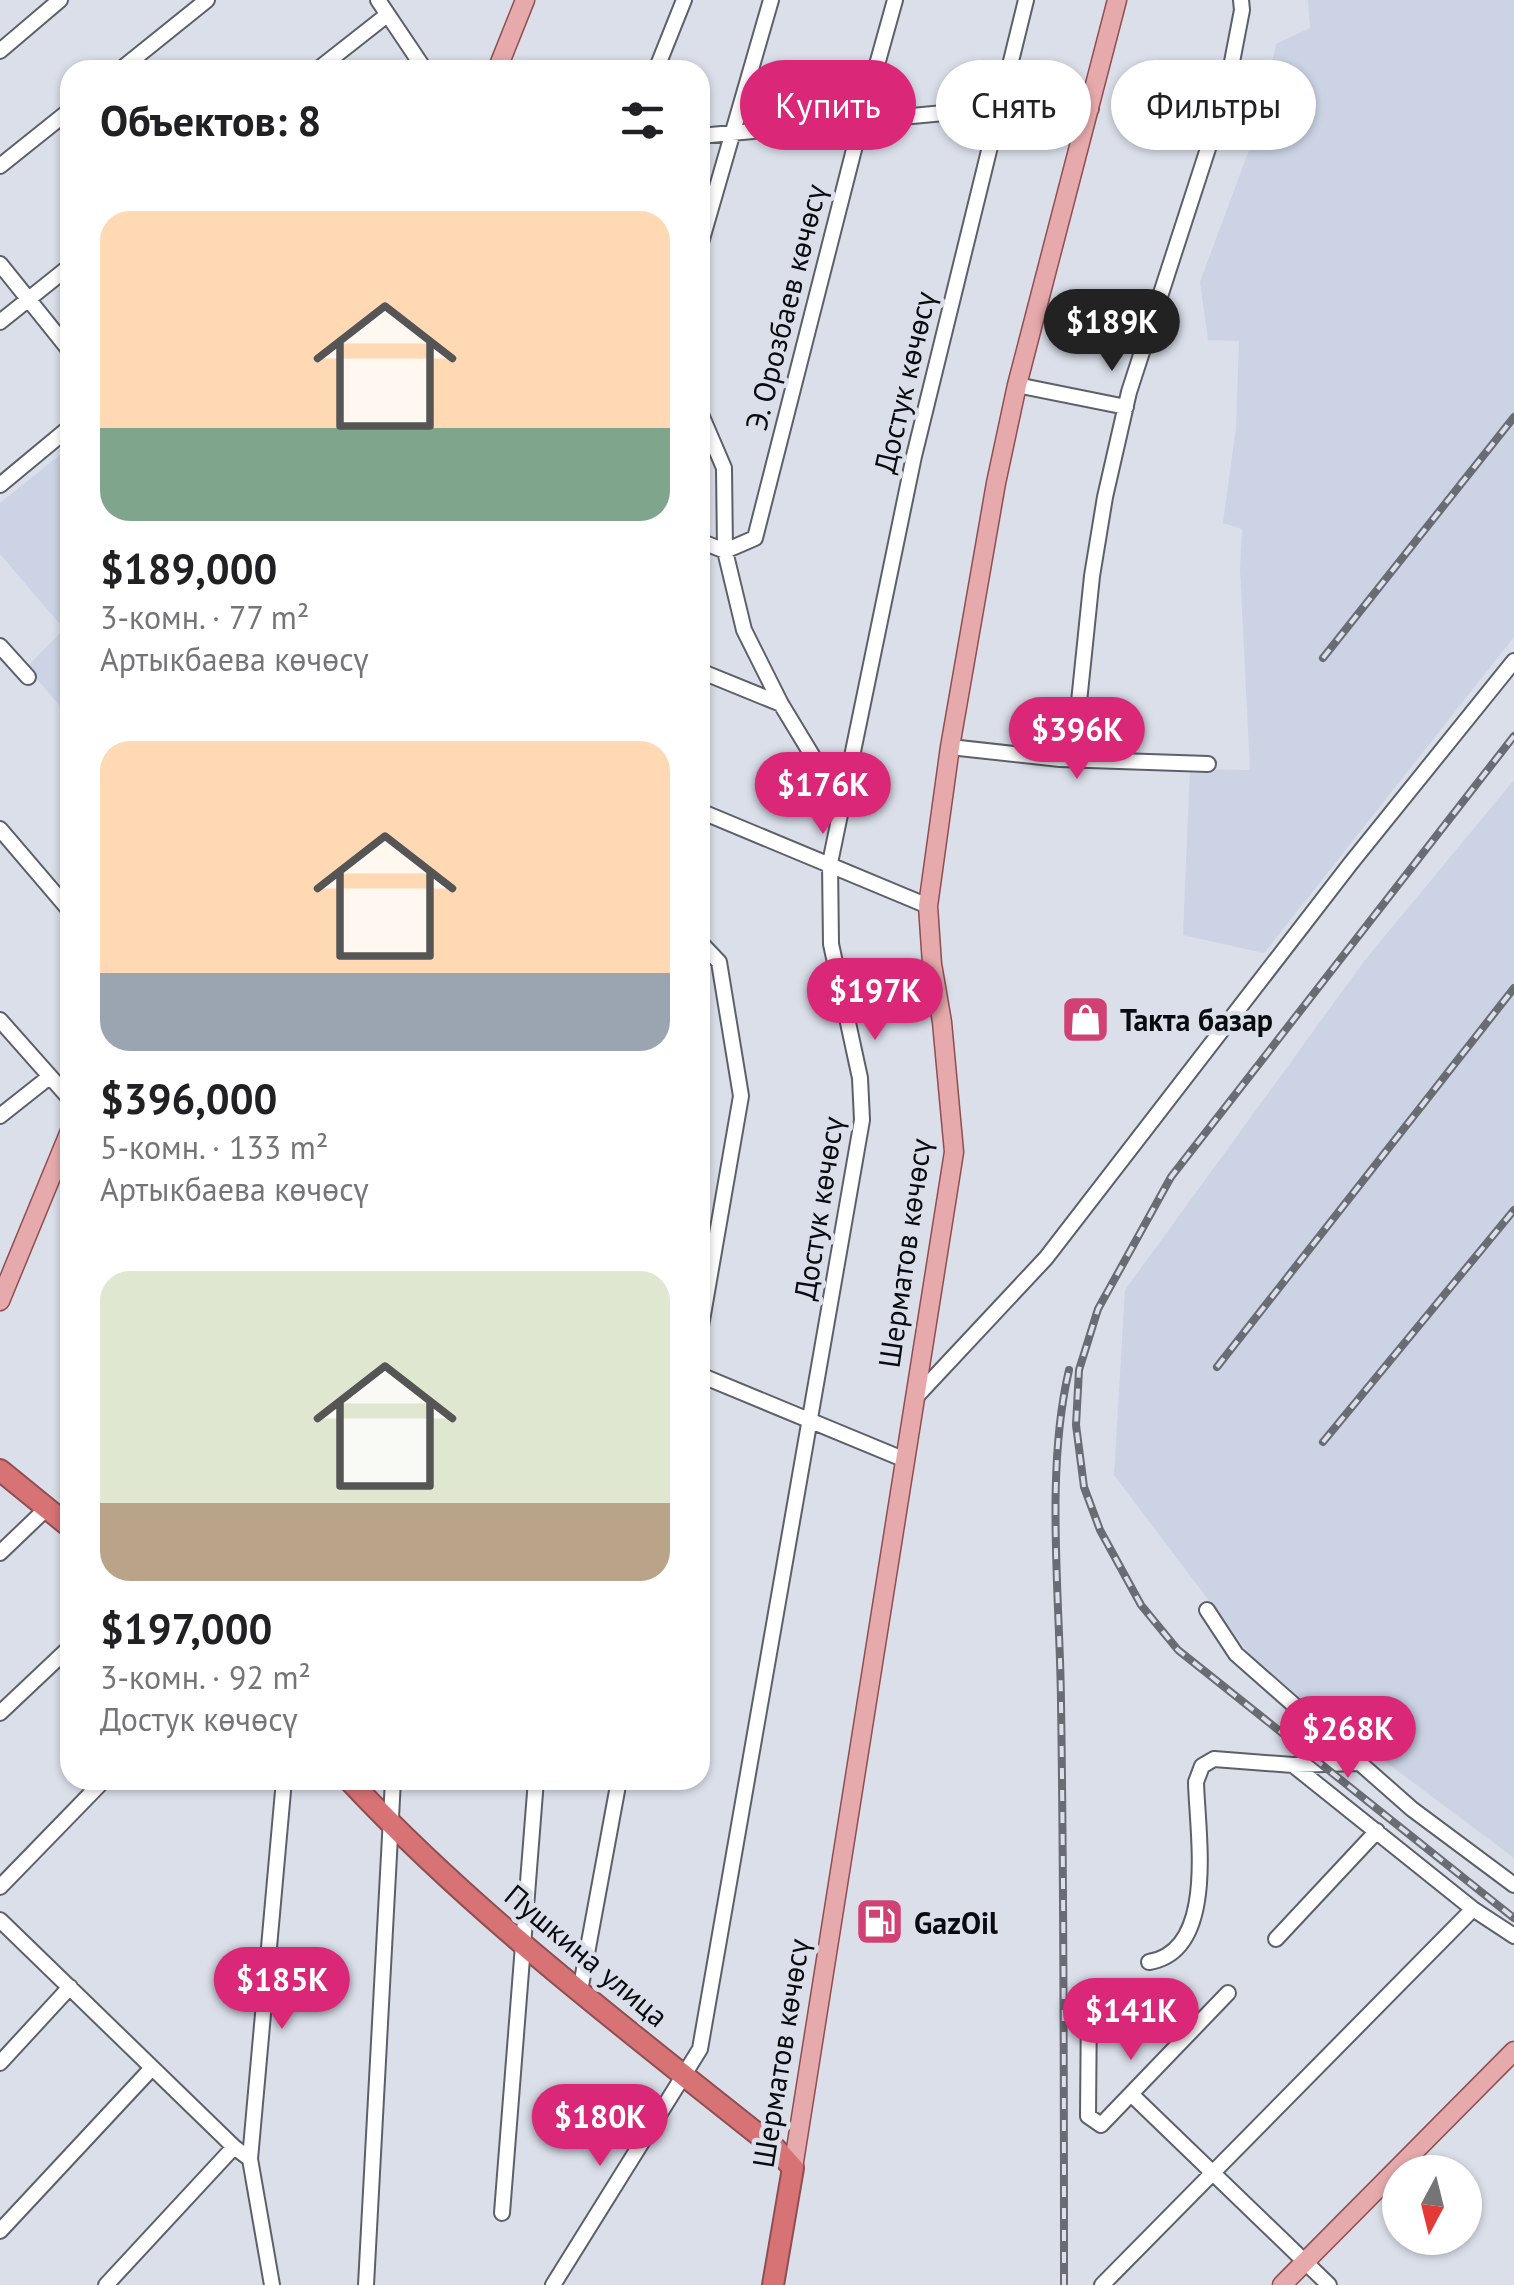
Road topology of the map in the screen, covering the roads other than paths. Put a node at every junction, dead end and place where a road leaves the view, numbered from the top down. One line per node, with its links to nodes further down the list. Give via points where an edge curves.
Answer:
1 (60, 0): 12 (street)
2 (207, 0): 13 (street)
3 (378, 0): 11 (street)
4 (525, 0): 16 (main road)
5 (684, 0): 17 (street)
6 (771, 0): 23 (street)
7 (895, 0): 18 (street, Э. Орозбаев көчөсү)
8 (1026, 0): 19 (street, Достук көчөсү)
9 (1117, 0): 20 (main road, Шерматов көчөсү)
10 (1241, 0): 36 (street, via 1226,92)
11 (388, 14): 14 (street); 15 (street)
12 (0, 51)
13 (132, 60)
14 (330, 60)
15 (418, 60)
16 (501, 60)
17 (660, 60)
18 (878, 60)
19 (1010, 60)
20 (1091, 104)
21 (60, 118): 28 (street)
22 (740, 133): 23 (street)
23 (734, 134): 24 (street); 29 (street)
24 (710, 135)
25 (853, 150): 41 (street, Э. Орозбаев көчөсү, via 755,538)
26 (987, 150): 50 (street, Достук көчөсү)
27 (1079, 150): 35 (main road, Шерматов көчөсү)
28 (0, 166)
29 (710, 213)
30 (0, 264): 32 (street)
31 (60, 274): 32 (street)
32 (28, 299): 33 (street); 34 (street)
33 (0, 322)
34 (60, 339)
35 (1017, 385): 36 (street); 47 (main road, Шерматов көчөсү)
36 (1126, 407): 48 (street, via 1092,576)
37 (710, 435): 41 (street, via 724,468)
38 (60, 436): 39 (street)
39 (0, 485)
40 (710, 545): 41 (street)
41 (725, 551): 46 (street, via 744,630)
42 (0, 646): 45 (street)
43 (1514, 660): 65 (street, via 1046,1258)
44 (710, 675): 46 (street)
45 (28, 677)
46 (781, 704): 50 (street)
47 (950, 747): 48 (street); 55 (main road, Шерматов көчөсү)
48 (1074, 760): 49 (street)
49 (1208, 764)
50 (841, 802): 53 (street, Достук көчөсү)
51 (710, 815): 53 (street)
52 (0, 829): 54 (street)
53 (830, 863): 55 (street); 66 (street, Достук көчөсү, via 831,944 860,1078 862,1120)
54 (60, 899)
55 (928, 906): 65 (main road, Шерматов көчөсү, via 954,1152)
56 (710, 953): 62 (street, via 719,962 740,1096)
57 (0, 1020): 58 (street)
58 (48, 1078): 59 (street); 60 (street)
59 (60, 1090)
60 (0, 1116)
61 (60, 1155): 63 (main road)
62 (710, 1273)
63 (0, 1301)
64 (710, 1379): 66 (street)
65 (914, 1398): 67 (main road, Шерматов көчөсү)
66 (810, 1421): 67 (street); 100 (street, Достук көчөсү, via 700,2049)
67 (903, 1459): 104 (main road, Шерматов көчөсү)
68 (0, 1470): 69 (highway)
69 (48, 1507): 70 (highway); 71 (street)
70 (60, 1518)
71 (0, 1553)
72 (1207, 1610): 75 (street, via 1236,1654)
73 (60, 1656): 74 (street)
74 (0, 1713)
75 (1357, 1763): 76 (street); 85 (street)
76 (1293, 1765): 84 (street); 92 (street, via 1214,1759 1202,1766 1196,1782 1199,1903 1177,1947)
77 (94, 1790): 86 (street)
78 (283, 1790): 103 (street)
79 (358, 1790): 83 (highway, Пушкина улица)
80 (392, 1790): 83 (street)
81 (535, 1790): 91 (street)
82 (616, 1790): 94 (street)
83 (390, 1824): 91 (highway, Пушкина улица); 111 (street)
84 (1376, 1831): 87 (street); 90 (street)
85 (1514, 1885)
86 (0, 1887)
87 (1473, 1909): 89 (street); 105 (street)
88 (0, 1920): 93 (street)
89 (1514, 1936)
90 (1276, 1939)
91 (522, 1941): 94 (highway, Пушкина улица); 106 (street)
92 (1148, 1962)
93 (70, 1987): 98 (street); 99 (street)
94 (580, 1990): 100 (highway, Пушкина улица)
95 (1228, 1993): 101 (street)
96 (1089, 1998): 101 (street, via 1088,2116 1101,2125)
97 (1514, 2051): 108 (main road)
98 (0, 2063)
99 (152, 2068): 102 (street); 107 (street)
100 (685, 2076): 104 (highway, Пушкина улица); 112 (street, Достук көчөсү)
101 (1132, 2094): 105 (street)
102 (234, 2147): 103 (street); 110 (street)
103 (250, 2159): 109 (street)
104 (793, 2168): 113 (highway, Шерматов көчөсү)
105 (1212, 2173): 108 (street); 114 (street)
106 (502, 2213)
107 (0, 2231)
108 (1304, 2261): 115 (main road); 116 (street)
109 (268, 2282)
110 (106, 2285)
111 (366, 2285)
112 (552, 2285)
113 (773, 2285)
114 (1102, 2285)
115 (1282, 2285)
116 (1329, 2285)

